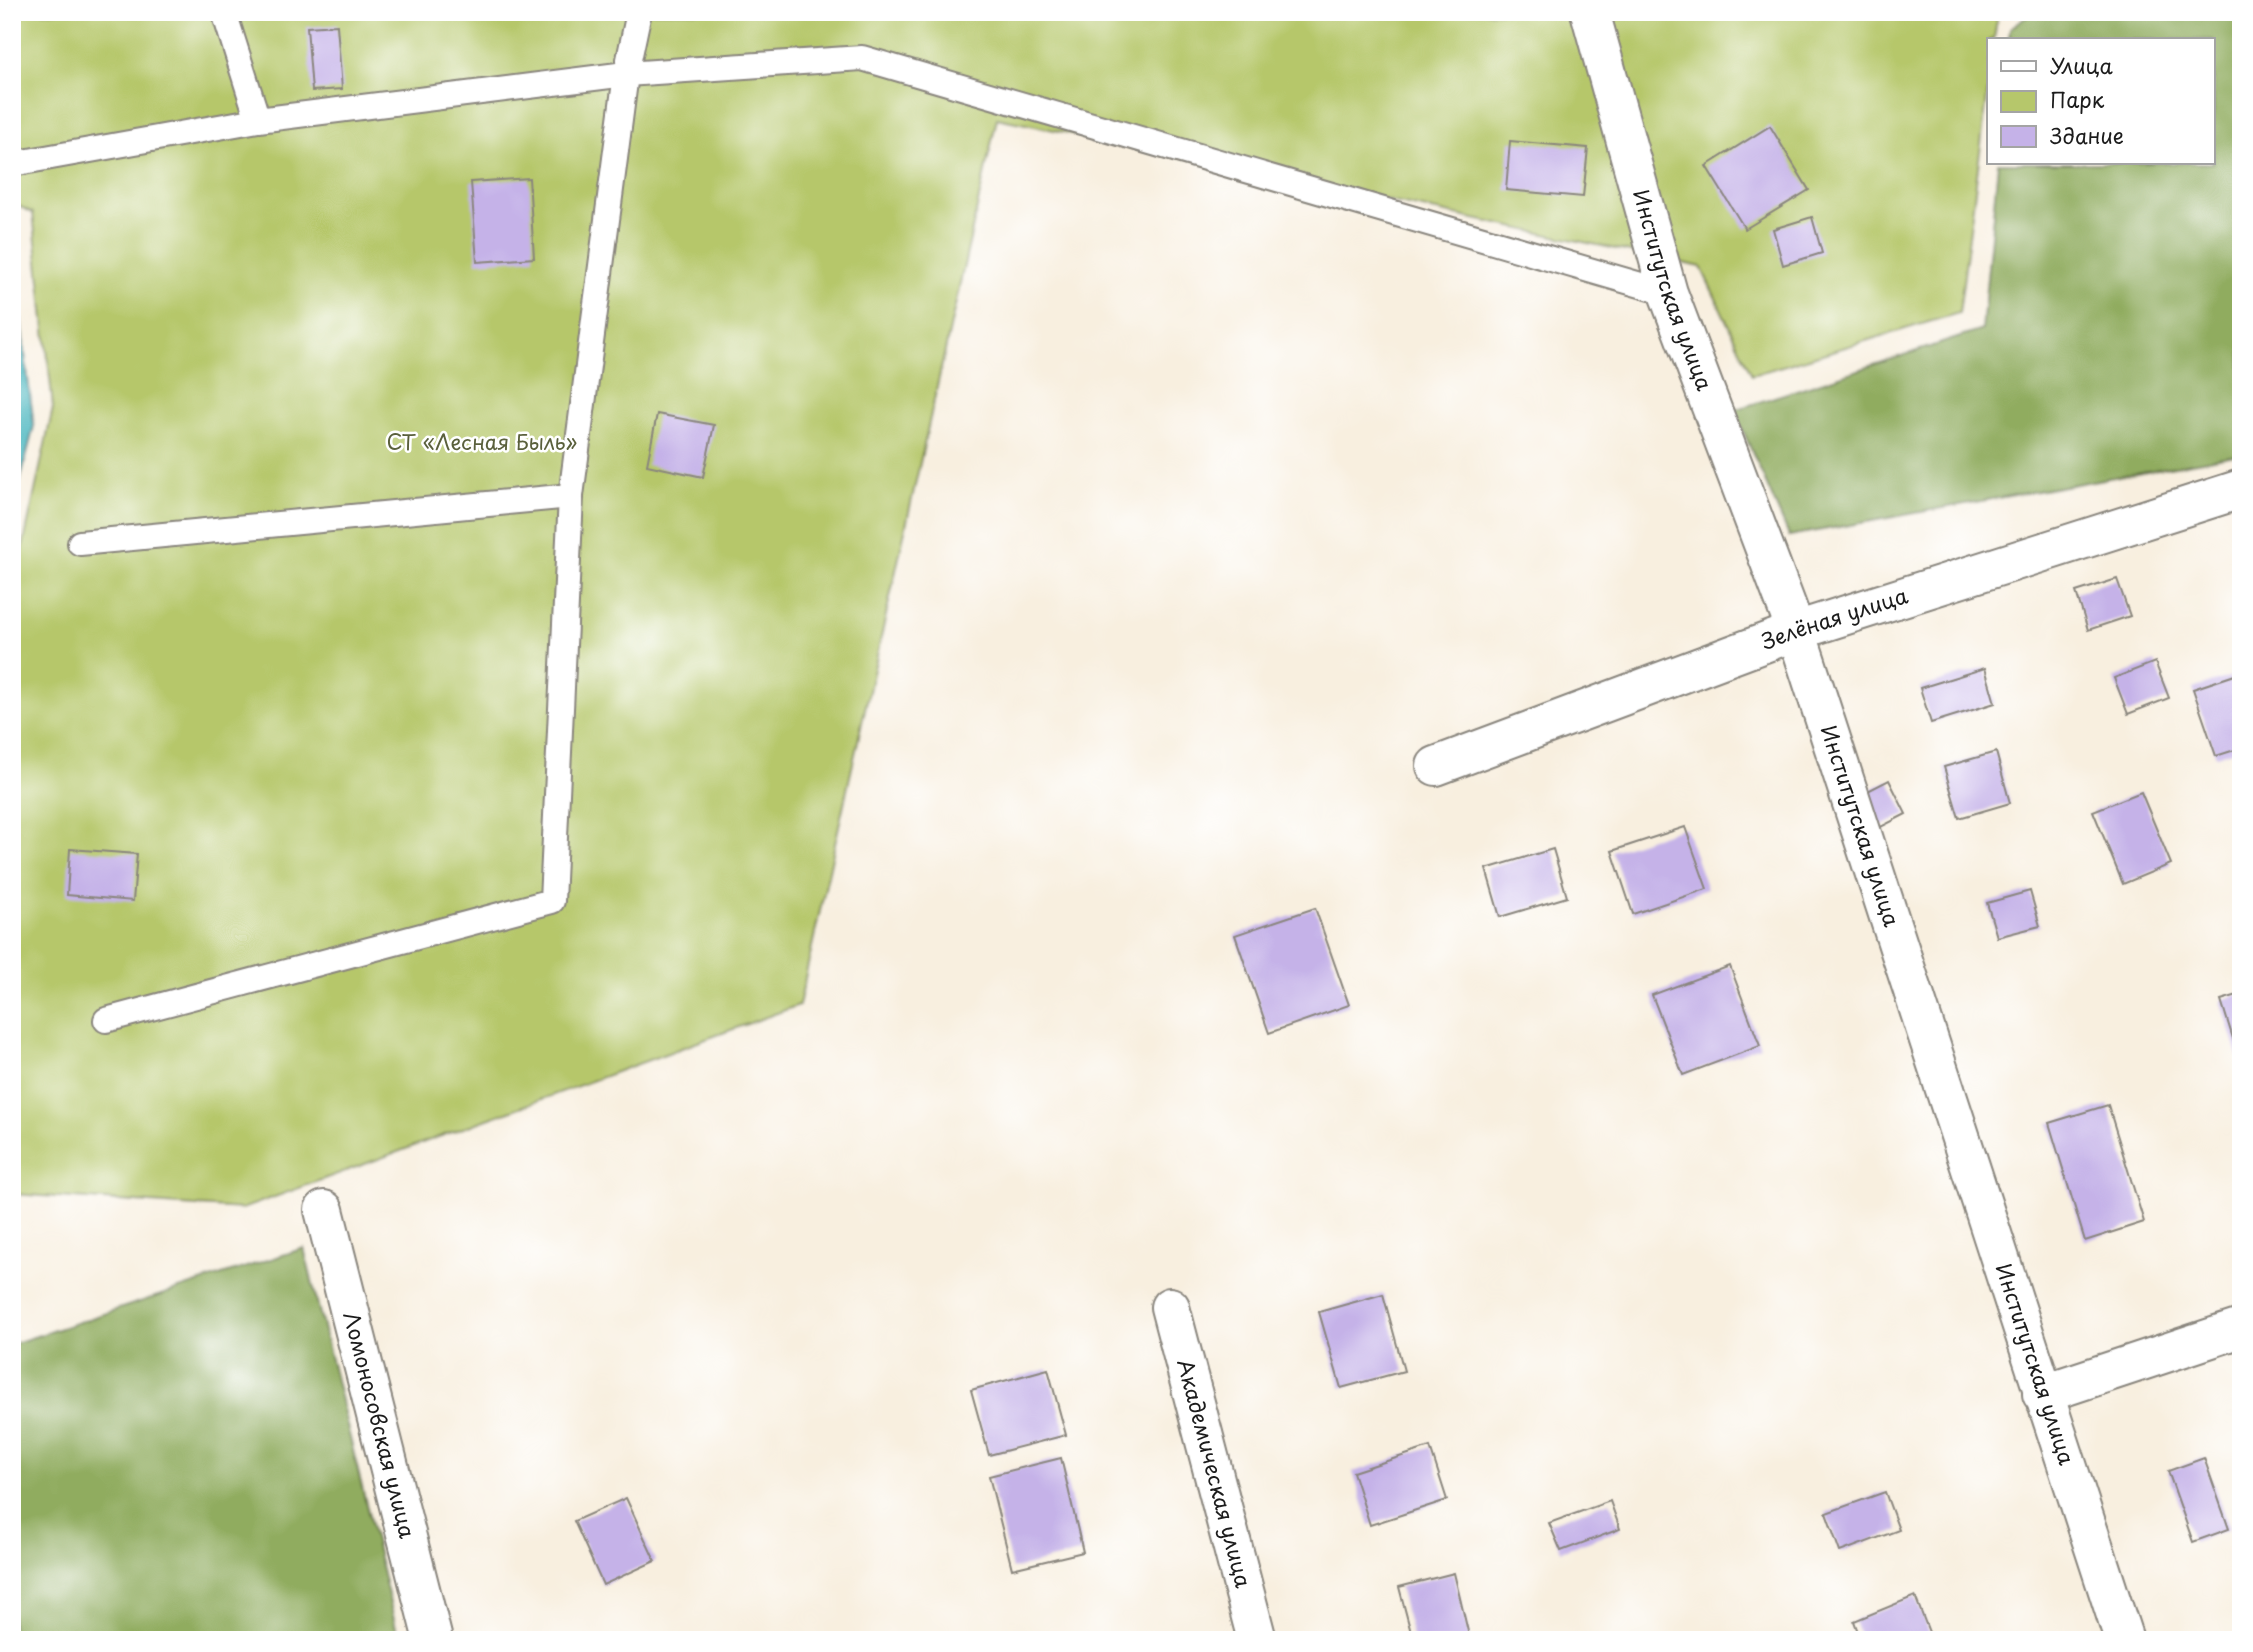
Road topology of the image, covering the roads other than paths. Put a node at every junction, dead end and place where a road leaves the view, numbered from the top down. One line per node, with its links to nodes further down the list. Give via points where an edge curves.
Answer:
1 (224, 12): 5 (lane)
2 (639, 12): 4 (lane)
3 (1590, 12): 7 (street, Институтская улица)
4 (626, 74): 5 (lane); 7 (lane, via 862,58); 9 (lane)
5 (258, 120): 6 (lane)
6 (12, 164)
7 (1668, 293): 11 (street, Институтская улица)
8 (2241, 489): 11 (street, Зелёная улица)
9 (572, 496): 10 (lane); 13 (lane, via 552,901)
10 (80, 543)
11 (1797, 631): 12 (street, Зелёная улица); 17 (street, Институтская улица)
12 (1436, 766)
13 (106, 1020)
14 (324, 1210): 18 (street, Ломоносовская улица)
15 (1170, 1307): 19 (street, Академическая улица)
16 (2241, 1328): 17 (street)
17 (2042, 1394): 20 (street, Институтская улица)
18 (433, 1640)
19 (1257, 1640)
20 (2124, 1640)

